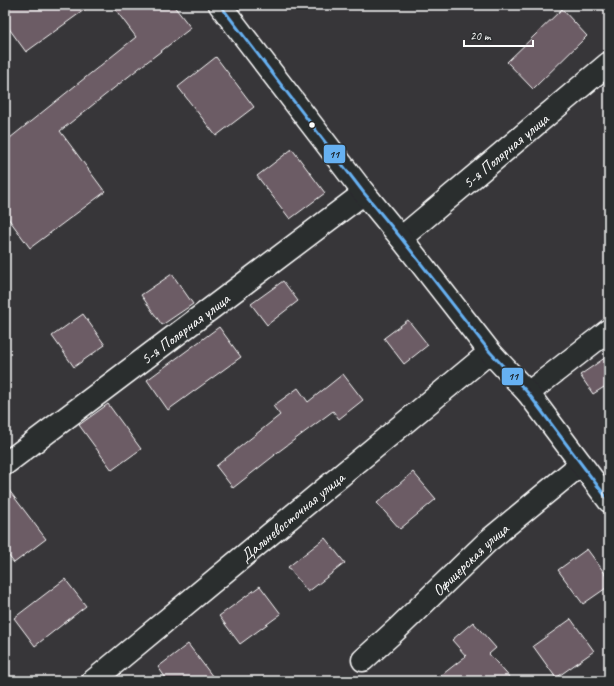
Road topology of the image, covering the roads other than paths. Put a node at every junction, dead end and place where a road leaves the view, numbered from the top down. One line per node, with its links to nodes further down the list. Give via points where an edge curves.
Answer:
1 (220, 5): 3 (street)
2 (609, 64): 4 (street, 5-я Полярная улица)
3 (364, 193): 4 (street); 8 (street, 5-я Полярная улица)
4 (401, 238): 6 (street)
5 (609, 330): 7 (street)
6 (490, 352): 7 (street); 12 (street, Дальневосточная улица)
7 (528, 393): 9 (street)
8 (5, 464)
9 (581, 464): 10 (street); 11 (street, Офицерская улица, via 488,541)
10 (609, 501)
11 (363, 660)
12 (93, 681)

